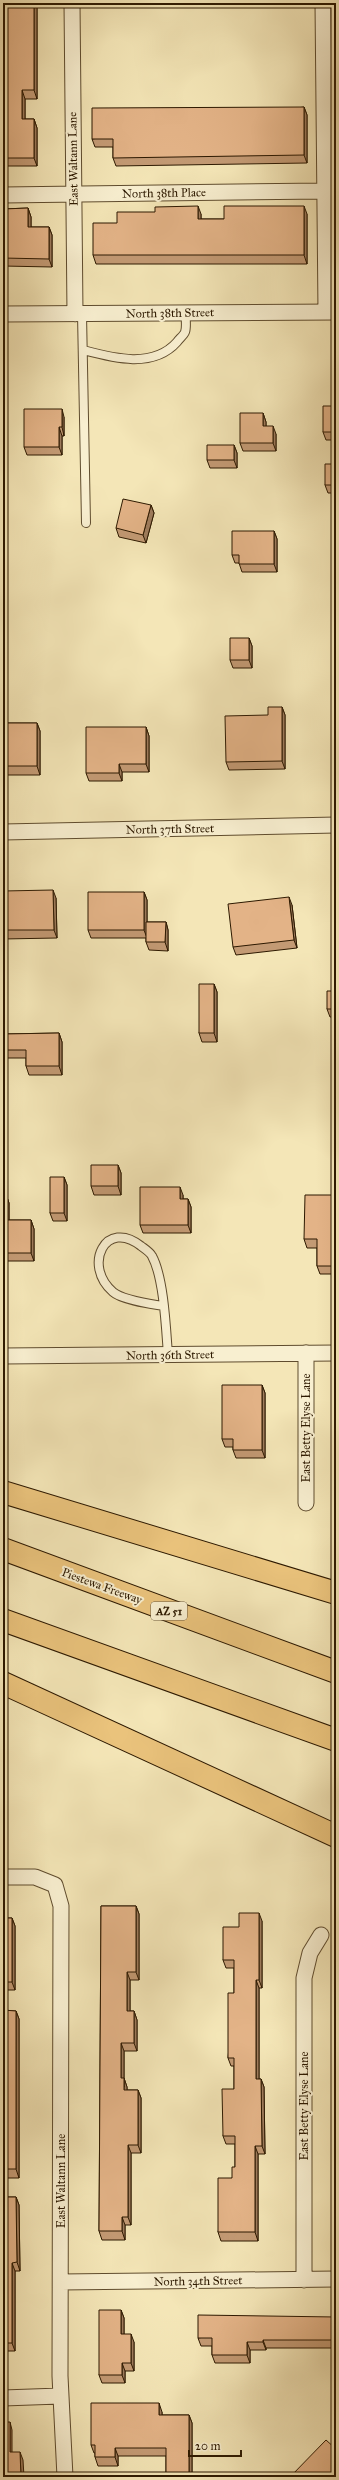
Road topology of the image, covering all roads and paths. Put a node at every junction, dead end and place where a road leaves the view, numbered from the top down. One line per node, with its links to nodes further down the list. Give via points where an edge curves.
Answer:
1 (72, 3): 4 (street, East Waltann Lane)
2 (323, 3): 3 (street)
3 (324, 191): 4 (street, North 38th Place); 6 (street)
4 (74, 194): 5 (street, North 38th Place); 9 (street, East Waltann Lane)
5 (3, 195)
6 (331, 312): 7 (street, North 38th Street)
7 (186, 313): 9 (street, North 38th Street); 10 (lane, via 185,332 162,354 137,360 123,360)
8 (3, 314): 9 (street, North 38th Street)
9 (78, 314): 10 (lane)
10 (83, 350): 11 (lane)
11 (86, 523)
12 (336, 825): 13 (street, North 37th Street)
13 (3, 832)
14 (163, 1306): 14 (lane, via 158,1273 152,1255 136,1242 121,1238 109,1241 101,1248 98,1262 103,1278 114,1293); 17 (lane)
15 (306, 1353): 16 (street, North 36th Street); 17 (street, North 36th Street); 20 (street, East Betty Elyse Lane)
16 (336, 1353)
17 (168, 1355): 18 (street, North 36th Street)
18 (3, 1356)
19 (3, 1492): 22 (highway)
20 (306, 1503)
21 (3, 1549): 24 (highway, Piestewa Freeway / AZ 51)
22 (336, 1593)
23 (3, 1620): 26 (highway)
24 (336, 1672)
25 (3, 1682): 27 (highway)
26 (336, 1740)
27 (336, 1836)
28 (3, 1877): 32 (street, East Waltann Lane, via 35,1877 55,1885 61,1906)
29 (321, 1935): 31 (street, East Betty Elyse Lane, via 310,1953 304,1978)
30 (336, 2279): 31 (street, North 34th Street)
31 (304, 2280): 32 (street, North 34th Street)
32 (61, 2282): 33 (street, East Waltann Lane)
33 (60, 2396): 34 (street); 35 (street, East Waltann Lane)
34 (3, 2398)
35 (65, 2477)

